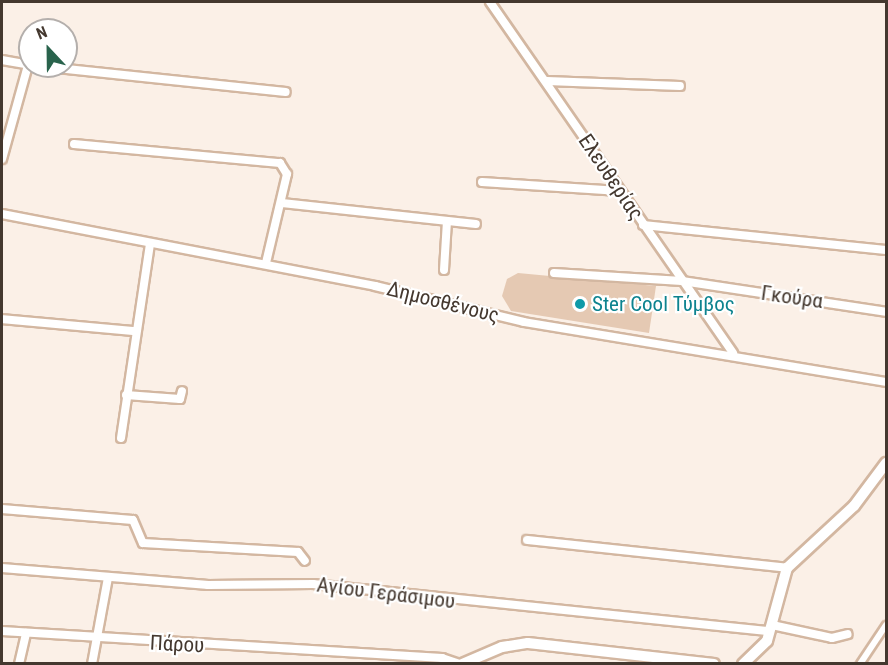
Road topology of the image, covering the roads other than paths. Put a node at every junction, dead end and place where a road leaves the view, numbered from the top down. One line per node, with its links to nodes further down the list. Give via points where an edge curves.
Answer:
1 (490, 2): 6 (street, Ελευθερίας)
2 (2, 60): 3 (street)
3 (18, 63)
4 (78, 70): 8 (street)
5 (25, 78): 10 (street)
6 (547, 81): 7 (street); 12 (street, Ελευθερίας)
7 (680, 86)
8 (286, 92)
9 (74, 144): 13 (street, via 280,163 286,174)
10 (2, 159)
11 (482, 182): 12 (street)
12 (620, 190): 17 (street, Ελευθερίας)
13 (282, 203): 15 (street); 20 (street)
14 (2, 214): 18 (street, Δημοσθένους)
15 (447, 221): 16 (street); 21 (street)
16 (476, 224)
17 (643, 225): 19 (street); 23 (street, Ελευθερίας)
18 (150, 243): 20 (street, Δημοσθένους); 26 (street)
19 (886, 250)
20 (266, 263): 27 (street, Δημοσθένους, via 524,322)
21 (444, 270)
22 (554, 273): 23 (street, Γκούρα)
23 (682, 281): 24 (street, Γκούρα); 27 (street, Ελευθερίας)
24 (886, 312)
25 (2, 319): 26 (street)
26 (134, 331): 30 (street)
27 (733, 353): 28 (street, Δημοσθένους)
28 (886, 382)
29 (182, 391): 30 (street, via 180,399)
30 (126, 395): 31 (street)
31 (121, 438)
32 (886, 464): 37 (main road, via 854,506)
33 (2, 508): 35 (street, via 132,520 143,543 298,552)
34 (528, 540): 37 (street)
35 (305, 561)
36 (2, 568): 38 (street, Αγίου Γεράσιμου)
37 (787, 568): 40 (main road)
38 (108, 578): 40 (street, Αγίου Γεράσιμου, via 313,584); 44 (street)
39 (886, 625): 50 (street)
40 (771, 628): 43 (street, Αγίου Γεράσιμου, via 832,638); 49 (main road, via 760,653)
41 (2, 631): 42 (street, Πάρου)
42 (26, 633): 44 (street, Πάρου); 45 (street)
43 (848, 634)
44 (96, 640): 46 (street); 47 (street, Πάρου, via 442,658)
45 (19, 663)
46 (92, 663)
47 (461, 663): 48 (main road, via 502,646 528,643)
48 (714, 663)
49 (743, 663)
50 (860, 663)

